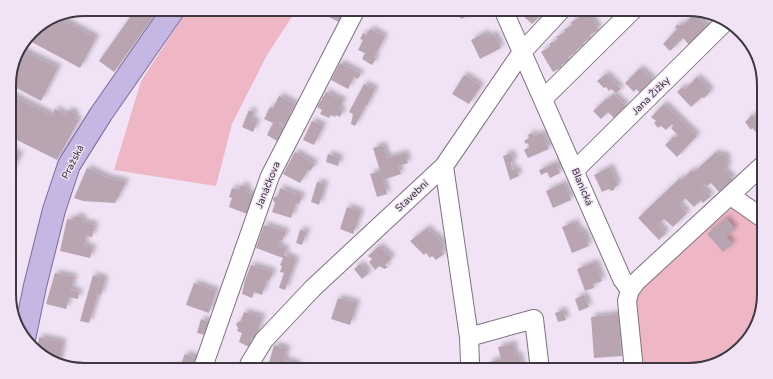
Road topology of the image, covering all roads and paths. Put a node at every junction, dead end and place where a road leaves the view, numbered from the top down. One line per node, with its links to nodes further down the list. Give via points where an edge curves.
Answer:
1 (169, 16): 15 (main road, Pražská, via 101,114 70,165 54,210)
2 (352, 16): 17 (street, Janáčkova, via 270,176)
3 (506, 16): 7 (street, Blanická)
4 (555, 16): 7 (street, Stavební)
5 (627, 16): 8 (street)
6 (722, 25): 10 (street, Jana Žižky)
7 (522, 52): 8 (street, Blanická); 9 (street, Stavební)
8 (543, 99): 10 (street, Blanická)
9 (444, 166): 16 (street); 18 (street, Stavební, via 313,288 264,340)
10 (575, 170): 14 (street, Blanická, via 622,279)
11 (757, 171): 12 (street)
12 (731, 196): 13 (street); 14 (street)
13 (757, 214)
14 (630, 290): 21 (street, via 627,301)
15 (26, 330)
16 (469, 337): 19 (street); 20 (street, via 534,319)
17 (204, 363)
18 (250, 363)
19 (470, 363)
20 (539, 363)
21 (633, 363)

